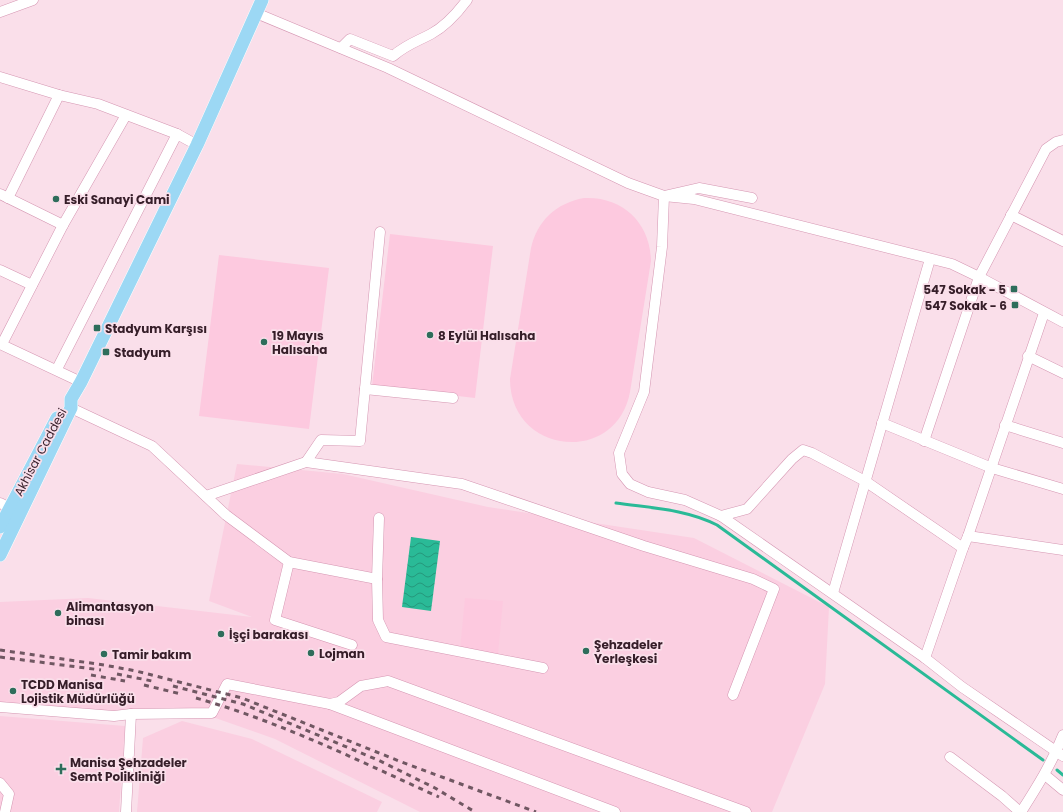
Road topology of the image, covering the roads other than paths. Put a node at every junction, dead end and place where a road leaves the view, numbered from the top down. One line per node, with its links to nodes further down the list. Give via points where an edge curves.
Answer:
1 (33, 0): 4 (street)
2 (262, 0): 5 (main road, Akhisar Caddesi)
3 (467, 0): 6 (street, via 458,12 433,34 404,47 393,56 350,39)
4 (0, 12)
5 (256, 13): 6 (street); 12 (main road, Akhisar Caddesi)
6 (340, 48): 14 (street, via 388,68 628,183)
7 (0, 77): 8 (street)
8 (59, 95): 9 (street); 13 (street)
9 (126, 114): 10 (street); 17 (street)
10 (177, 134): 12 (street); 28 (street)
11 (1063, 140): 16 (street, via 1046,149)
12 (197, 145): 30 (main road, Akhisar Caddesi)
13 (4, 196): 17 (street)
14 (664, 196): 15 (street, via 699,188); 20 (street, via 694,198); 44 (street, via 662,247 644,392 619,453 622,474 630,484 648,492 685,500)
15 (752, 198)
16 (1011, 215): 19 (street); 22 (street)
17 (62, 225): 23 (street)
18 (380, 232): 31 (street)
19 (1063, 241)
20 (930, 259): 22 (street, via 952,264); 34 (street)
21 (0, 270): 23 (street)
22 (979, 277): 24 (street); 36 (street)
23 (32, 286): 26 (street)
24 (1044, 313): 25 (street); 27 (street)
25 (1063, 322)
26 (1, 344): 28 (street)
27 (1028, 356): 29 (street); 35 (street)
28 (57, 369): 30 (street)
29 (1063, 373)
30 (81, 382): 33 (main road, Akhisar Caddesi)
31 (365, 390): 32 (street); 38 (street, via 360,441 321,440)
32 (452, 398)
33 (71, 404): 42 (street, via 152,446); 43 (main road, Akhisar Caddesi, via 64,406)
34 (882, 423): 36 (street); 40 (street)
35 (1005, 424): 37 (street); 39 (street)
36 (924, 441): 39 (street)
37 (1063, 443)
38 (306, 462): 42 (street); 57 (street, via 462,484 644,546 753,579 774,589)
39 (992, 468): 41 (street); 47 (street)
40 (865, 481): 44 (street, via 802,450 747,510); 48 (street); 53 (street)
41 (1063, 489)
42 (206, 496): 51 (street, via 226,515)
43 (10, 508): 46 (main road, Akhisar Caddesi); 50 (main road)
44 (721, 516): 53 (street)
45 (379, 518): 52 (street)
46 (0, 527)
47 (968, 536): 48 (street); 49 (street)
48 (963, 548): 55 (street)
49 (1063, 550)
50 (0, 555)
51 (289, 562): 52 (street); 54 (street, via 275,620)
52 (377, 579): 56 (street, via 378,620 386,637)
53 (833, 594): 55 (street)
54 (352, 645)
55 (925, 658): 62 (street, via 962,687)
56 (543, 668)
57 (733, 695)
58 (330, 704): 60 (street, via 227,684 212,713); 69 (street); 70 (street, via 339,702 361,686 388,681)
59 (0, 707): 60 (street, via 114,716)
60 (131, 714): 68 (street)
61 (1063, 735): 62 (street)
62 (1060, 753): 64 (street)
63 (950, 757): 71 (street)
64 (1044, 775): 66 (street); 71 (street)
65 (0, 783): 67 (street, via 9,794)
66 (1063, 790)
67 (5, 812)
68 (126, 812)
69 (615, 812)
70 (746, 812)
71 (1021, 812)

